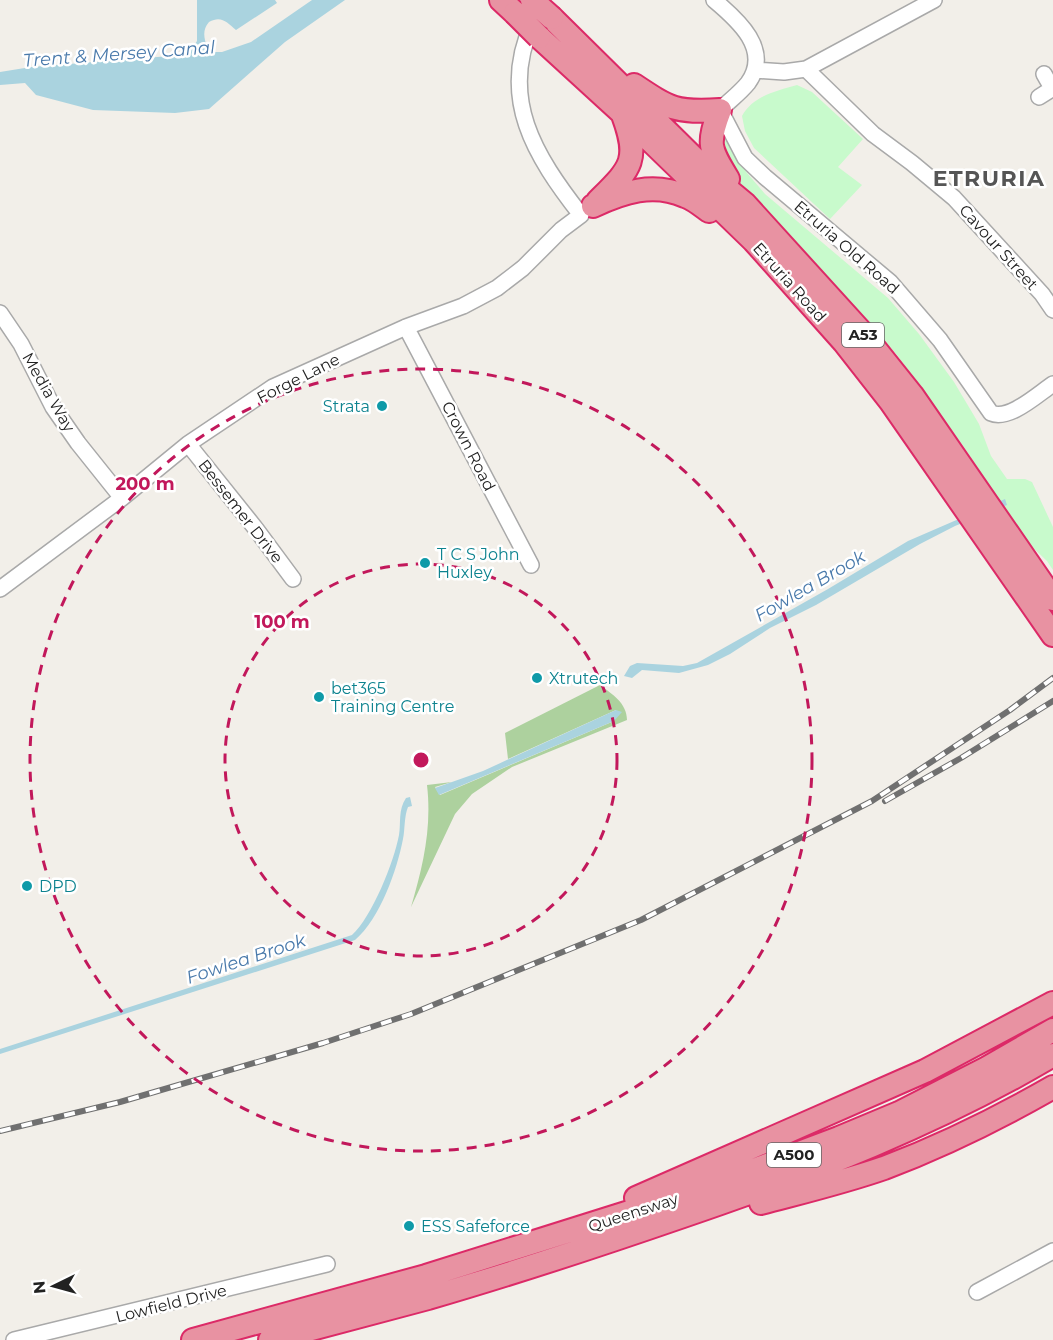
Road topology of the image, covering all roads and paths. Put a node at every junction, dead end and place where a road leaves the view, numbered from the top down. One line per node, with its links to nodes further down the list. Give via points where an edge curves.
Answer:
1 (934, 0): 6 (street)
2 (722, 2): 7 (street, via 748,32 755,48)
3 (516, 4): 4 (highway, Etruria Road / A53, bridge); 11 (highway, Etruria Road / A53, bridge, via 539,37)
4 (550, 9): 5 (highway, Etruria Road / A53); 13 (street, via 536,16 527,37 519,93 534,146 552,177)
5 (593, 58): 10 (highway, via 665,106 683,111); 12 (highway, Etruria Road / A53)
6 (806, 69): 7 (street); 15 (street, Cavour Street, via 873,134 954,198)
7 (754, 70): 10 (street, via 748,83)
8 (1044, 74): 9 (street)
9 (1048, 91)
10 (720, 110): 12 (highway, via 712,132 712,154); 18 (street, Etruria Old Road, via 745,158 890,282 940,340 986,409 996,415 1009,414)
11 (621, 112): 13 (highway, via 631,137 633,156 625,172); 14 (highway, Etruria Road / A53)
12 (745, 204): 20 (highway, Etruria Road / A53, via 864,335 912,395)
13 (587, 211): 14 (highway, via 617,195 643,189 666,191 686,196); 17 (street, Forge Lane, via 497,288 463,306)
14 (754, 241): 20 (highway, Etruria Road / A53)
15 (1053, 310)
16 (0, 313): 21 (street, Media Way, via 21,344 53,407)
17 (406, 327): 19 (street, Forge Lane, via 273,387); 22 (street, Crown Road)
18 (1053, 384)
19 (188, 444): 21 (street, Forge Lane); 23 (street, Bessemer Drive)
20 (959, 483): 25 (highway, Etruria Road / A53, via 1007,532); 26 (highway, Etruria Road / A53, via 989,546)
21 (122, 498): 24 (street, Forge Lane)
22 (531, 565)
23 (293, 579)
24 (0, 589)
25 (1053, 599)
26 (1053, 635)
27 (1053, 1003): 31 (highway, via 925,1071)
28 (1053, 1030): 31 (highway, Queensway / A500, via 899,1113 839,1138 709,1187)
29 (1053, 1055): 33 (highway, Queensway / A500, via 915,1128 833,1163)
30 (1053, 1087): 33 (highway, via 949,1141 883,1168 667,1231)
31 (522, 1248): 37 (highway, Queensway / A500)
32 (1053, 1251): 35 (street)
33 (539, 1263): 38 (highway, Queensway / A500)
34 (327, 1264): 36 (street, Lowfield Drive)
35 (977, 1292)
36 (14, 1340)
37 (193, 1340)
38 (270, 1340)

